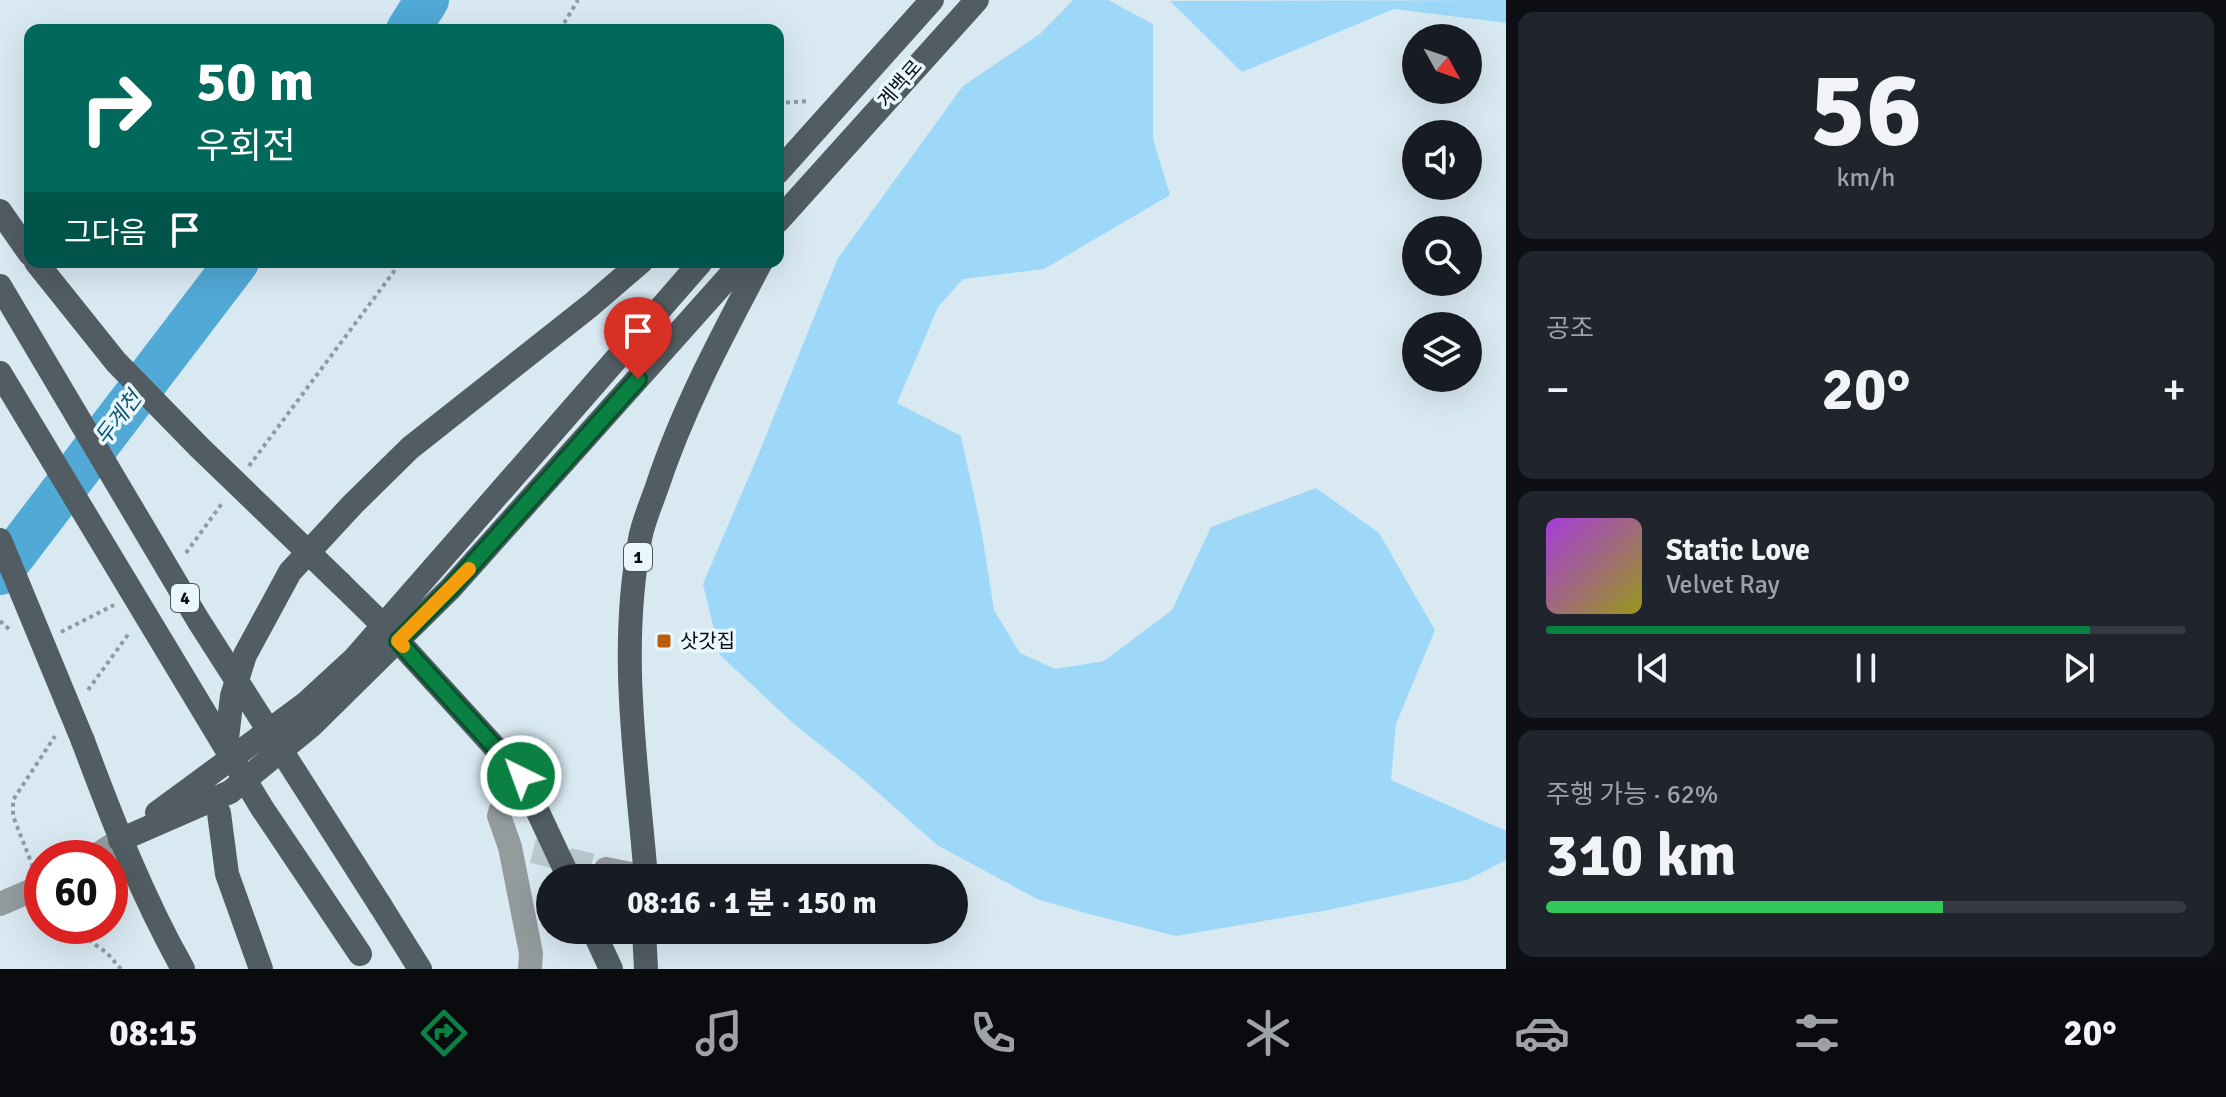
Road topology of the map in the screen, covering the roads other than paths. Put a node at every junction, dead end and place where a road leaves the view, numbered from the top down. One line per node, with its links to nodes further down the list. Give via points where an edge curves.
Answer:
1 (932, 0): 3 (main road, 계백로)
2 (977, 0): 6 (main road, 계백로)
3 (841, 100): 4 (main road); 5 (main road)
4 (784, 144)
5 (784, 165)
6 (824, 169): 8 (main road); 9 (main road)
7 (0, 211): 10 (main road)
8 (784, 214)
9 (784, 228)
10 (24, 245)
11 (41, 268): 19 (main road, bridge, via 116,362)
12 (634, 268): 20 (main road, via 410,448 290,572 245,655 232,696)
13 (696, 268): 19 (main road)
14 (737, 268): 19 (main road, via 450,589)
15 (758, 268): 26 (main road, 1, via 673,437 640,538 630,621 632,733)
16 (0, 286): 34 (main road, 4, bridge, via 198,620)
17 (0, 373): 31 (main road, 4, bridge, via 262,808)
18 (0, 540): 23 (main road, bridge)
19 (390, 634): 21 (main road); 23 (main road, via 311,726 230,792)
20 (226, 747)
21 (521, 776): 25 (main road); 35 (street, via 499,816 522,849)
22 (219, 813): 33 (main road, via 227,874)
23 (120, 840)
24 (128, 858): 32 (main road)
25 (562, 864)
26 (645, 864)
27 (24, 894): 28 (street, bridge)
28 (0, 904)
29 (599, 944): 36 (main road)
30 (645, 944): 37 (main road)
31 (365, 961)
32 (183, 969)
33 (261, 969)
34 (420, 969)
35 (530, 969)
36 (611, 969)
37 (646, 969)

